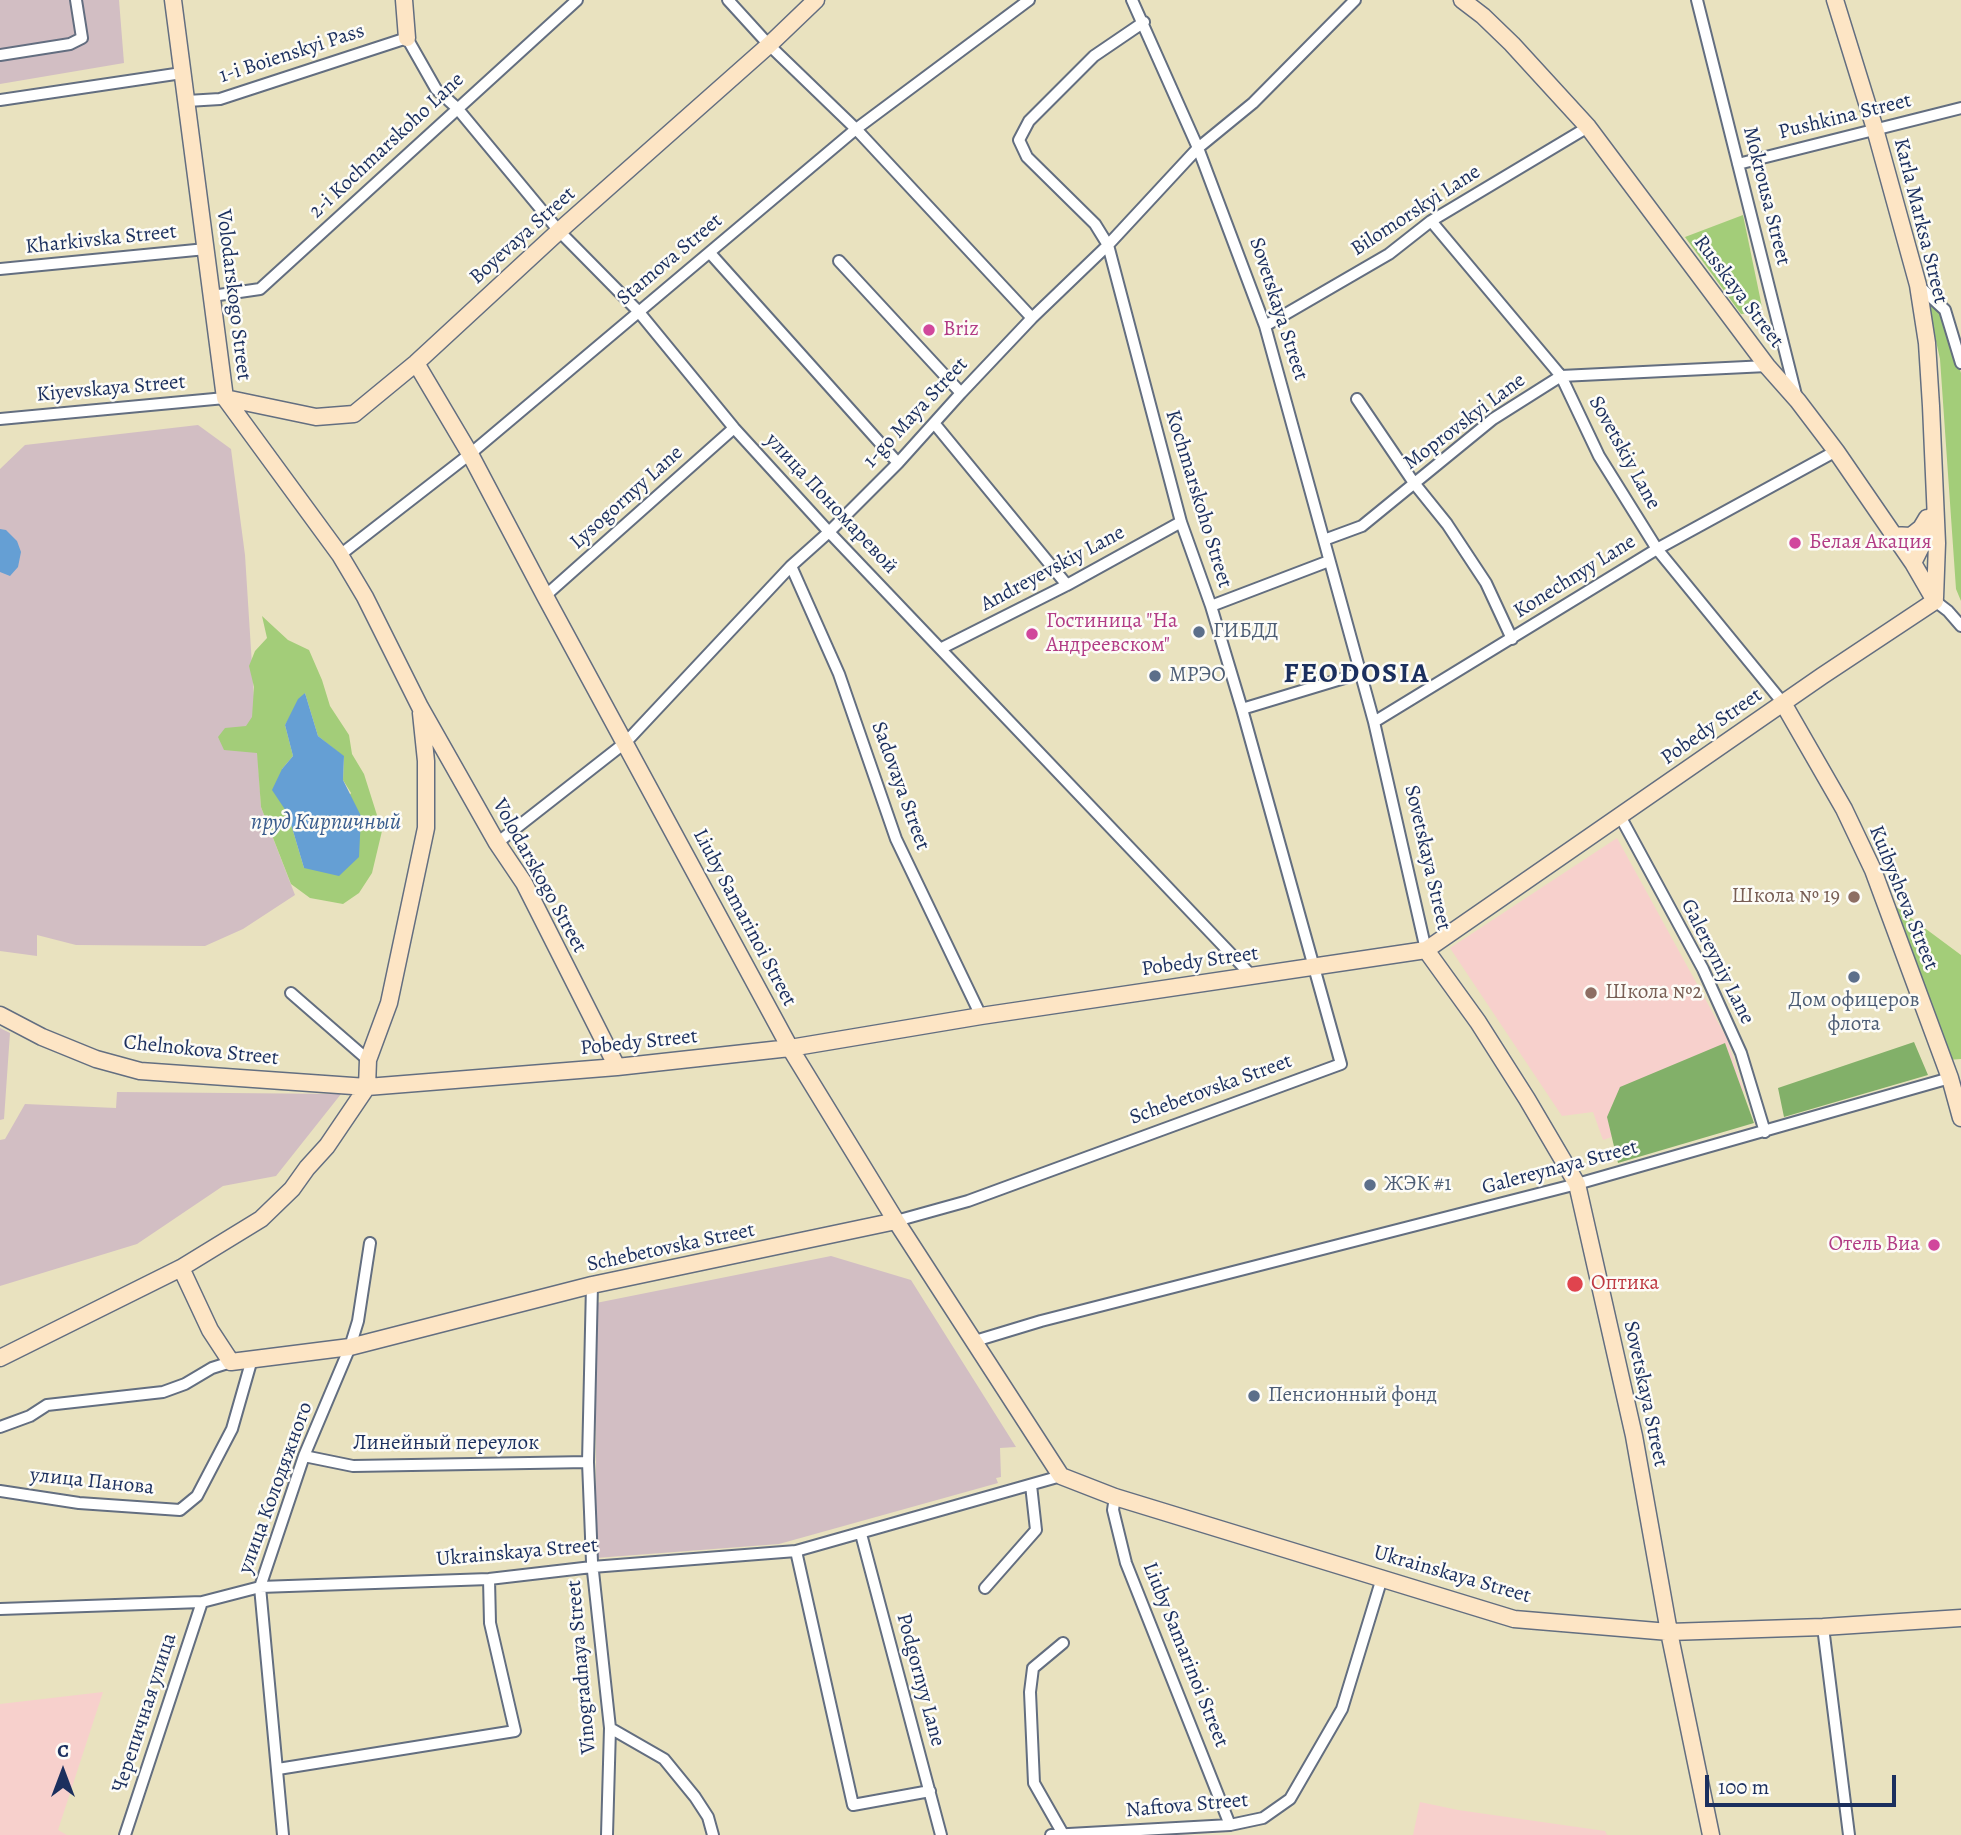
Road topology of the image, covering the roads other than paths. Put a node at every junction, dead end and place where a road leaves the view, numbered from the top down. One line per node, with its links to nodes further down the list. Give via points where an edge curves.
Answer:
1 (76, 0): 16 (street, via 82,37 70,44)
2 (173, 0): 17 (main road, Volodarskogo Street)
3 (404, 0): 14 (main road)
4 (577, 0): 20 (street, 2-i Kochmarskoho Lane)
5 (728, 0): 15 (street)
6 (816, 0): 15 (main road, Boyevaya Street)
7 (1029, 0): 23 (street, Stamova Street)
8 (1132, 0): 13 (street, Sovetskaya Street)
9 (1355, 0): 25 (street, 1-go Maya Street, via 1253,103)
10 (1697, 0): 26 (street, Mokrousa Street)
11 (1835, 0): 24 (main road, Karla Marksa Street)
12 (1468, 1): 22 (main road, Russkaya Street)
13 (1144, 22): 25 (street, Sovetskaya Street); 29 (street, Kochmarskoho Street, via 1094,56 1029,121 1019,140 1027,157 1095,224)
14 (407, 37): 19 (street, 1-i Boienskyi Pass, via 220,99); 20 (street, улица Пономаревой, via 436,89)
15 (769, 45): 23 (street); 28 (main road, Boyevaya Street)
16 (0, 54)
17 (182, 73): 18 (street); 19 (main road, Volodarskogo Street)
18 (0, 100)
19 (187, 101): 30 (main road, Volodarskogo Street)
20 (457, 108): 28 (street, улица Пономаревой); 35 (street, 2-i Kochmarskoho Lane, via 260,289)
21 (1961, 108): 24 (street, Pushkina Street)
22 (1588, 127): 27 (street, Bilomorskyi Lane); 41 (main road, Russkaya Street)
23 (856, 129): 31 (street, Stamova Street); 37 (street)
24 (1875, 129): 26 (street, Pushkina Street); 34 (main road, Karla Marksa Street)
25 (1198, 148): 29 (street, 1-go Maya Street); 38 (street, Sovetskaya Street)
26 (1738, 164): 46 (street, Mokrousa Street)
27 (1431, 221): 38 (street, Bilomorskyi Lane, via 1389,254); 42 (street, Sovetskiy Lane)
28 (559, 231): 36 (street, улица Пономаревой); 39 (main road, Boyevaya Street)
29 (1108, 245): 37 (street, 1-go Maya Street); 55 (street, Kochmarskoho Street)
30 (206, 249): 33 (street, Kharkivska Street); 35 (main road, Volodarskogo Street)
31 (710, 253): 36 (street, Stamova Street); 52 (street)
32 (839, 261): 43 (street)
33 (0, 269)
34 (1918, 285): 40 (street, via 1945,310); 54 (main road, Karla Marksa Street, via 1927,343)
35 (212, 296): 44 (main road, Volodarskogo Street)
36 (638, 311): 49 (street, улица Пономаревой); 51 (street, Stamova Street)
37 (1032, 318): 43 (street, 1-go Maya Street)
38 (1265, 326): 58 (street, Sovetskaya Street)
39 (416, 363): 44 (main road, Boyevaya Street, via 354,415 316,417); 51 (main road, Liuby Samarinoi Street)
40 (1961, 363)
41 (1767, 366): 42 (street, Moprovskyi Lane); 46 (main road, Russkaya Street)
42 (1562, 376): 53 (street, Moprovskyi Lane, via 1493,419); 59 (street, Sovetskiy Lane, via 1599,456)
43 (961, 393): 48 (street, 1-go Maya Street)
44 (225, 398): 47 (street, Kiyevskaya Street); 60 (main road, Volodarskogo Street)
45 (1357, 399): 53 (street)
46 (1798, 401): 50 (main road, Russkaya Street)
47 (0, 419)
48 (934, 423): 52 (street, 1-go Maya Street); 64 (street)
49 (734, 428): 56 (street, улица Пономаревой); 65 (street, Lysogornyy Lane)
50 (1836, 451): 57 (main road, Russkaya Street); 59 (street, Konechnyy Lane)
51 (470, 454): 60 (street, Stamova Street); 65 (main road, Liuby Samarinoi Street)
52 (898, 463): 56 (street, 1-go Maya Street)
53 (1414, 483): 58 (street, Moprovskyi Lane, via 1362,526); 69 (street, via 1486,583)
54 (1936, 500): 57 (main road, via 1921,528 1911,536); 62 (main road, Karla Marksa Street); 66 (main road, Karla Marksa Street)
55 (1181, 522): 64 (street, Andreyevskiy Lane); 67 (street, Kochmarskoho Street)
56 (829, 532): 63 (street, 1-go Maya Street); 70 (street, улица Пономаревой)
57 (1892, 535): 62 (main road, Russkaya Street)
58 (1324, 540): 61 (street, Sovetskaya Street)
59 (1657, 549): 69 (street, Konechnyy Lane); 72 (street, Sovetskiy Lane)
60 (340, 555): 73 (main road, Volodarskogo Street)
61 (1329, 562): 67 (street); 71 (street, Sovetskaya Street)
62 (1913, 563): 66 (main road, Russkaya Street)
63 (791, 566): 76 (street, 1-go Maya Street); 84 (street, Sadovaya Street, via 839,674 896,839)
64 (1068, 585): 70 (street, Andreyevskiy Lane)
65 (545, 596): 76 (main road, Liuby Samarinoi Street)
66 (1934, 601): 68 (street, Russkaya Street); 72 (main road, Pobedy Street)
67 (1211, 606): 74 (street, Kochmarskoho Street)
68 (1961, 626)
69 (1512, 639): 75 (street, Konechnyy Lane)
70 (942, 648): 81 (street, улица Пономаревой)
71 (1361, 673): 74 (street); 75 (street, Sovetskaya Street)
72 (1779, 706): 77 (main road, Pobedy Street); 89 (main road, Kuibysheva Street, via 1844,809 1873,870)
73 (420, 708): 78 (main road, Volodarskogo Street); 86 (main road, Volodarskogo Street, via 426,828 389,1003)
74 (1242, 709): 80 (street, Kochmarskoho Street)
75 (1374, 722): 79 (street, Sovetskaya Street)
76 (626, 743): 78 (street, 1-go Maya Street); 85 (main road, Liuby Samarinoi Street)
77 (1620, 816): 79 (main road, Pobedy Street); 92 (street, Galereyniy Lane, via 1703,969 1741,1053)
78 (497, 843): 88 (main road, Volodarskogo Street, via 524,883)
79 (1426, 950): 80 (main road, Pobedy Street); 93 (main road, Sovetskaya Street, via 1478,1022)
80 (1313, 967): 81 (main road, Pobedy Street); 87 (street, Kochmarskoho Street)
81 (1252, 976): 84 (main road, Pobedy Street)
82 (291, 993): 86 (street)
83 (0, 1015): 90 (main road, Chelnokova Street, via 96,1059 140,1071)
84 (981, 1016): 85 (main road, Pobedy Street)
85 (790, 1048): 88 (main road, Pobedy Street); 94 (main road, Liuby Samarinoi Street)
86 (369, 1060): 90 (main road, Volodarskogo Street)
87 (1341, 1064): 94 (street, Schebetovska Street, via 968,1201)
88 (617, 1067): 90 (main road, Pobedy Street)
89 (1950, 1078): 91 (main road, Kuibysheva Street); 92 (street, Galereynaya Street)
90 (367, 1087): 96 (main road, via 327,1146 269,1212)
91 (1961, 1118)
92 (1765, 1132): 93 (street, Galereynaya Street)
93 (1577, 1184): 98 (street, Galereynaya Street); 121 (main road, Sovetskaya Street, via 1634,1436)
94 (897, 1221): 97 (main road, Schebetovska Street); 98 (main road, Liuby Samarinoi Street)
95 (370, 1243): 99 (street, улица Колодяжного)
96 (181, 1268): 100 (main road); 102 (main road, via 210,1330)
97 (592, 1285): 99 (main road, Schebetovska Street); 105 (street, Vinogradnaya Street)
98 (975, 1341): 106 (main road, Liuby Samarinoi Street)
99 (350, 1347): 101 (main road, Schebetovska Street); 104 (street, улица Колодяжного)
100 (0, 1358)
101 (252, 1359): 102 (main road, Schebetovska Street); 108 (street, улица Панова, via 232,1429 197,1496 180,1510 79,1503)
102 (231, 1362): 103 (street, Schebetovska Street, via 163,1392 47,1405)
103 (0, 1427)
104 (304, 1456): 105 (street, Линейный переулок, via 353,1466); 115 (street, улица Колодяжного)
105 (588, 1462): 112 (street, Vinogradnaya Street)
106 (1062, 1476): 107 (street, Ukrainskaya Street); 109 (main road, Ukrainskaya Street)
107 (1031, 1485): 110 (street, Ukrainskaya Street); 116 (street, via 1036,1530)
108 (0, 1491)
109 (1115, 1497): 113 (main road, Ukrainskaya Street); 126 (street, Liuby Samarinoi Street, via 1113,1510 1126,1563)
110 (861, 1534): 111 (street, Ukrainskaya Street); 125 (street, Podgornyy Lane)
111 (796, 1551): 112 (street, Ukrainskaya Street); 125 (street, via 853,1805)
112 (592, 1567): 114 (street, Ukrainskaya Street); 123 (street, Vinogradnaya Street)
113 (1382, 1578): 121 (main road, Ukrainskaya Street, via 1514,1619); 126 (street, Naftova Street, via 1342,1709 1290,1799 1263,1818)
114 (489, 1579): 115 (street, Ukrainskaya Street); 124 (street, via 490,1623 515,1731)
115 (260, 1587): 117 (street, Ukrainskaya Street); 124 (street, улица Колодяжного)
116 (985, 1588)
117 (202, 1602): 118 (street, Ukrainskaya Street); 128 (street, Черепичная улица)
118 (0, 1609)
119 (1961, 1618): 120 (main road, Ukrainskaya Street)
120 (1823, 1628): 121 (main road, Ukrainskaya Street); 135 (street)
121 (1669, 1632): 134 (main road, Sovetskaya Street)
122 (1063, 1643): 127 (street, via 1032,1668 1030,1692 1034,1783)
123 (610, 1728): 130 (street, Vinogradnaya Street); 131 (street, via 664,1759 702,1807)
124 (278, 1769): 129 (street, улица Колодяжного)
125 (930, 1791): 132 (street, Podgornyy Lane)
126 (1230, 1825): 127 (street, Naftova Street)
127 (1063, 1834): 133 (street, Naftova Street)
128 (125, 1835)
129 (283, 1835)
130 (607, 1835)
131 (713, 1835)
132 (941, 1835)
133 (1051, 1835)
134 (1711, 1835)
135 (1849, 1835)

